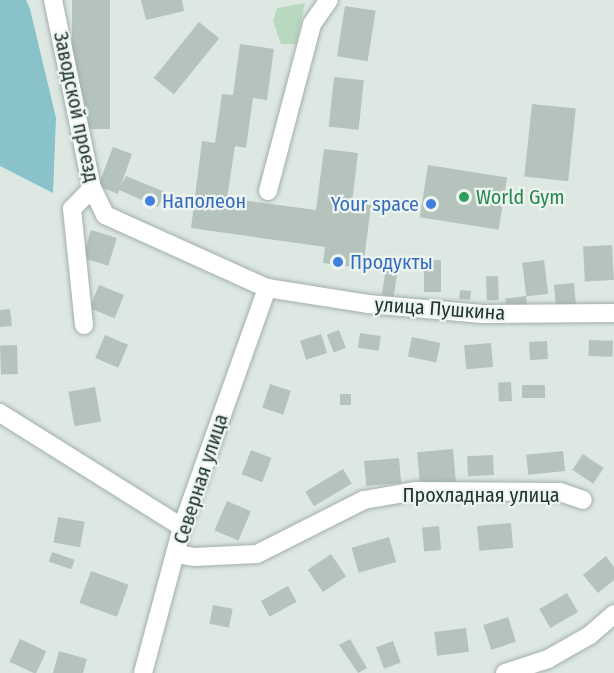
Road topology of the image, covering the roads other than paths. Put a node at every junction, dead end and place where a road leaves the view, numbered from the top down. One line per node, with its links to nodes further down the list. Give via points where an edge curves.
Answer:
1 (53, 0): 3 (street, Заводской проезд)
2 (329, 0): 4 (street, via 312,24)
3 (92, 188): 5 (street, Заводской проезд, via 105,215); 7 (street, via 72,209)
4 (268, 191)
5 (267, 288): 6 (street, улица Пушкина, via 368,304 483,314); 10 (street, Северная улица)
6 (614, 313)
7 (84, 325)
8 (0, 413): 10 (street)
9 (583, 500): 11 (street, Прохладная улица, via 560,492 416,491 364,500 257,554)
10 (182, 527): 11 (street, Северная улица)
11 (176, 554): 13 (street, Северная улица)
12 (614, 614): 14 (street, via 590,635 548,660)
13 (143, 673)
14 (506, 673)

